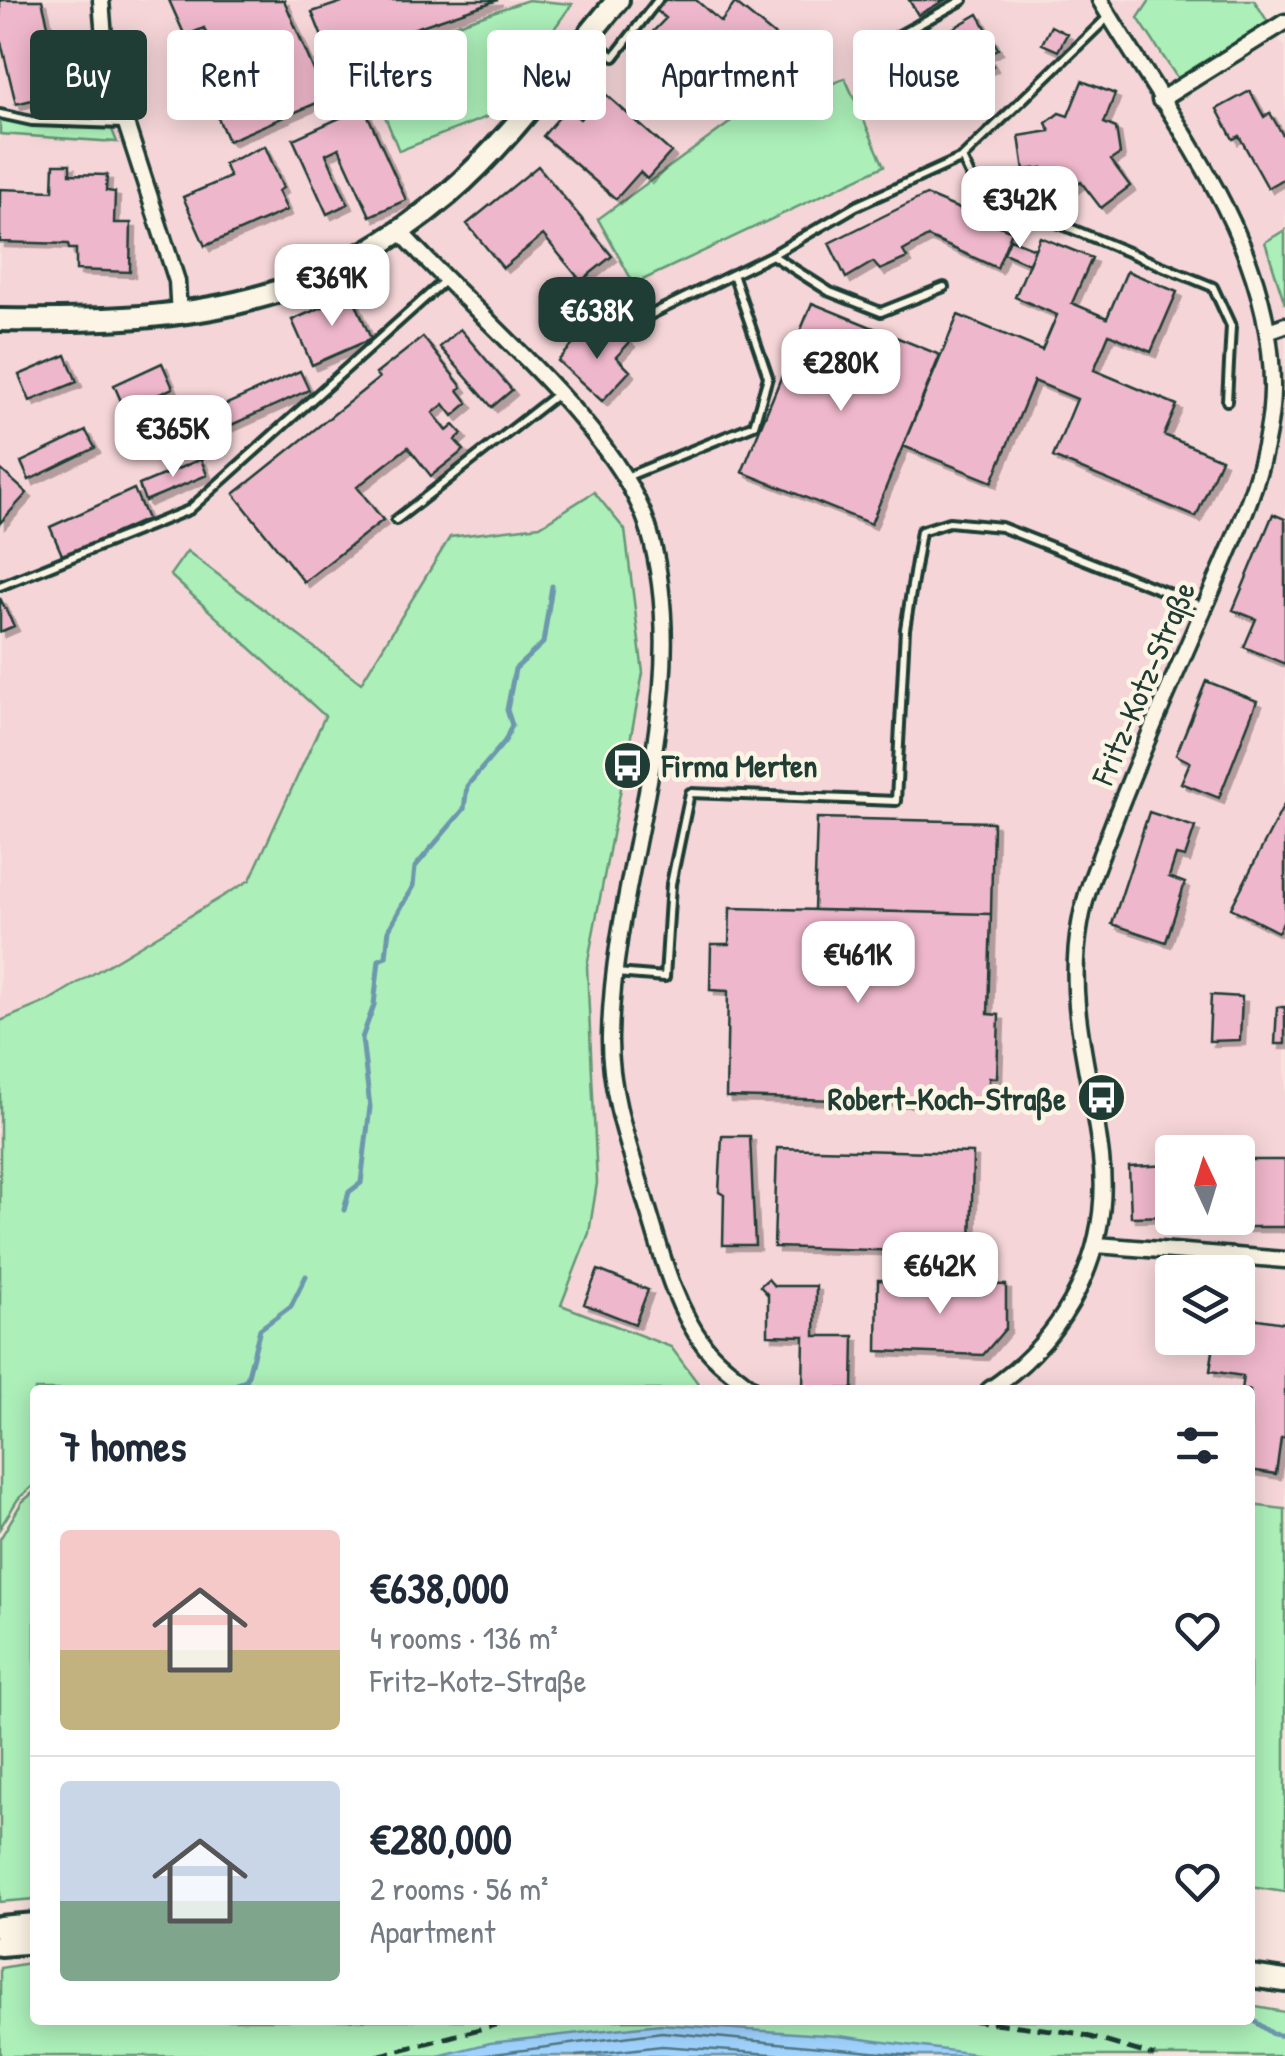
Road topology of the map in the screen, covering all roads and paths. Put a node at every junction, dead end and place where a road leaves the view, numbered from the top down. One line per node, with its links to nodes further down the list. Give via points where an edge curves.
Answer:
1 (618, 0): 8 (street)
2 (658, 0): 10 (lane, via 614,57)
3 (963, 0): 9 (lane)
4 (1100, 0): 6 (street, Fritz-Kotz-Straße)
5 (98, 2): 14 (street)
6 (1109, 16): 11 (street, Fritz-Kotz-Straße); 15 (lane)
7 (1285, 22): 11 (street)
8 (591, 30)
9 (909, 30)
10 (606, 51)
11 (1160, 100): 25 (street, Fritz-Kotz-Straße, via 1244,242)
12 (0, 114): 14 (lane, via 32,122)
13 (514, 120): 16 (street, via 463,179)
14 (124, 124): 21 (street, via 168,253)
15 (962, 158): 17 (lane); 27 (lane, via 976,190 1212,287 1232,326)
16 (400, 231): 19 (street); 21 (street, via 331,272 248,304)
17 (772, 254): 18 (lane); 20 (lane, via 830,292 881,312)
18 (732, 274): 22 (lane); 28 (lane, via 768,377 754,424)
19 (444, 281): 26 (street); 30 (lane, via 188,510)
20 (944, 287)
21 (179, 316): 23 (street)
22 (644, 318)
23 (0, 320)
24 (1285, 325): 25 (street)
25 (1268, 331): 31 (street, Fritz-Kotz-Straße, via 1272,391 1265,449)
26 (557, 394): 28 (street); 29 (lane)
27 (1227, 401)
28 (626, 477): 32 (street, via 648,527 664,596 663,697)
29 (396, 520)
30 (0, 586)
31 (1205, 607): 32 (lane, via 1002,527 948,522 921,531 906,629 896,801 690,793 671,884 665,977); 33 (street, Fritz-Kotz-Straße, via 1145,742 1080,923 1076,1027 1102,1158)
32 (616, 972): 35 (street, via 610,1040 620,1115 670,1278 704,1345)
33 (1097, 1245): 34 (street); 36 (street, Fritz-Kotz-Straße, via 1053,1335)
34 (1285, 1260)
35 (748, 1385)
36 (996, 1385)
37 (30, 1924): 38 (street)
38 (0, 1927)
39 (30, 1943): 40 (street)
40 (0, 1946)
41 (1255, 1977): 42 (street)
42 (1285, 1981)

